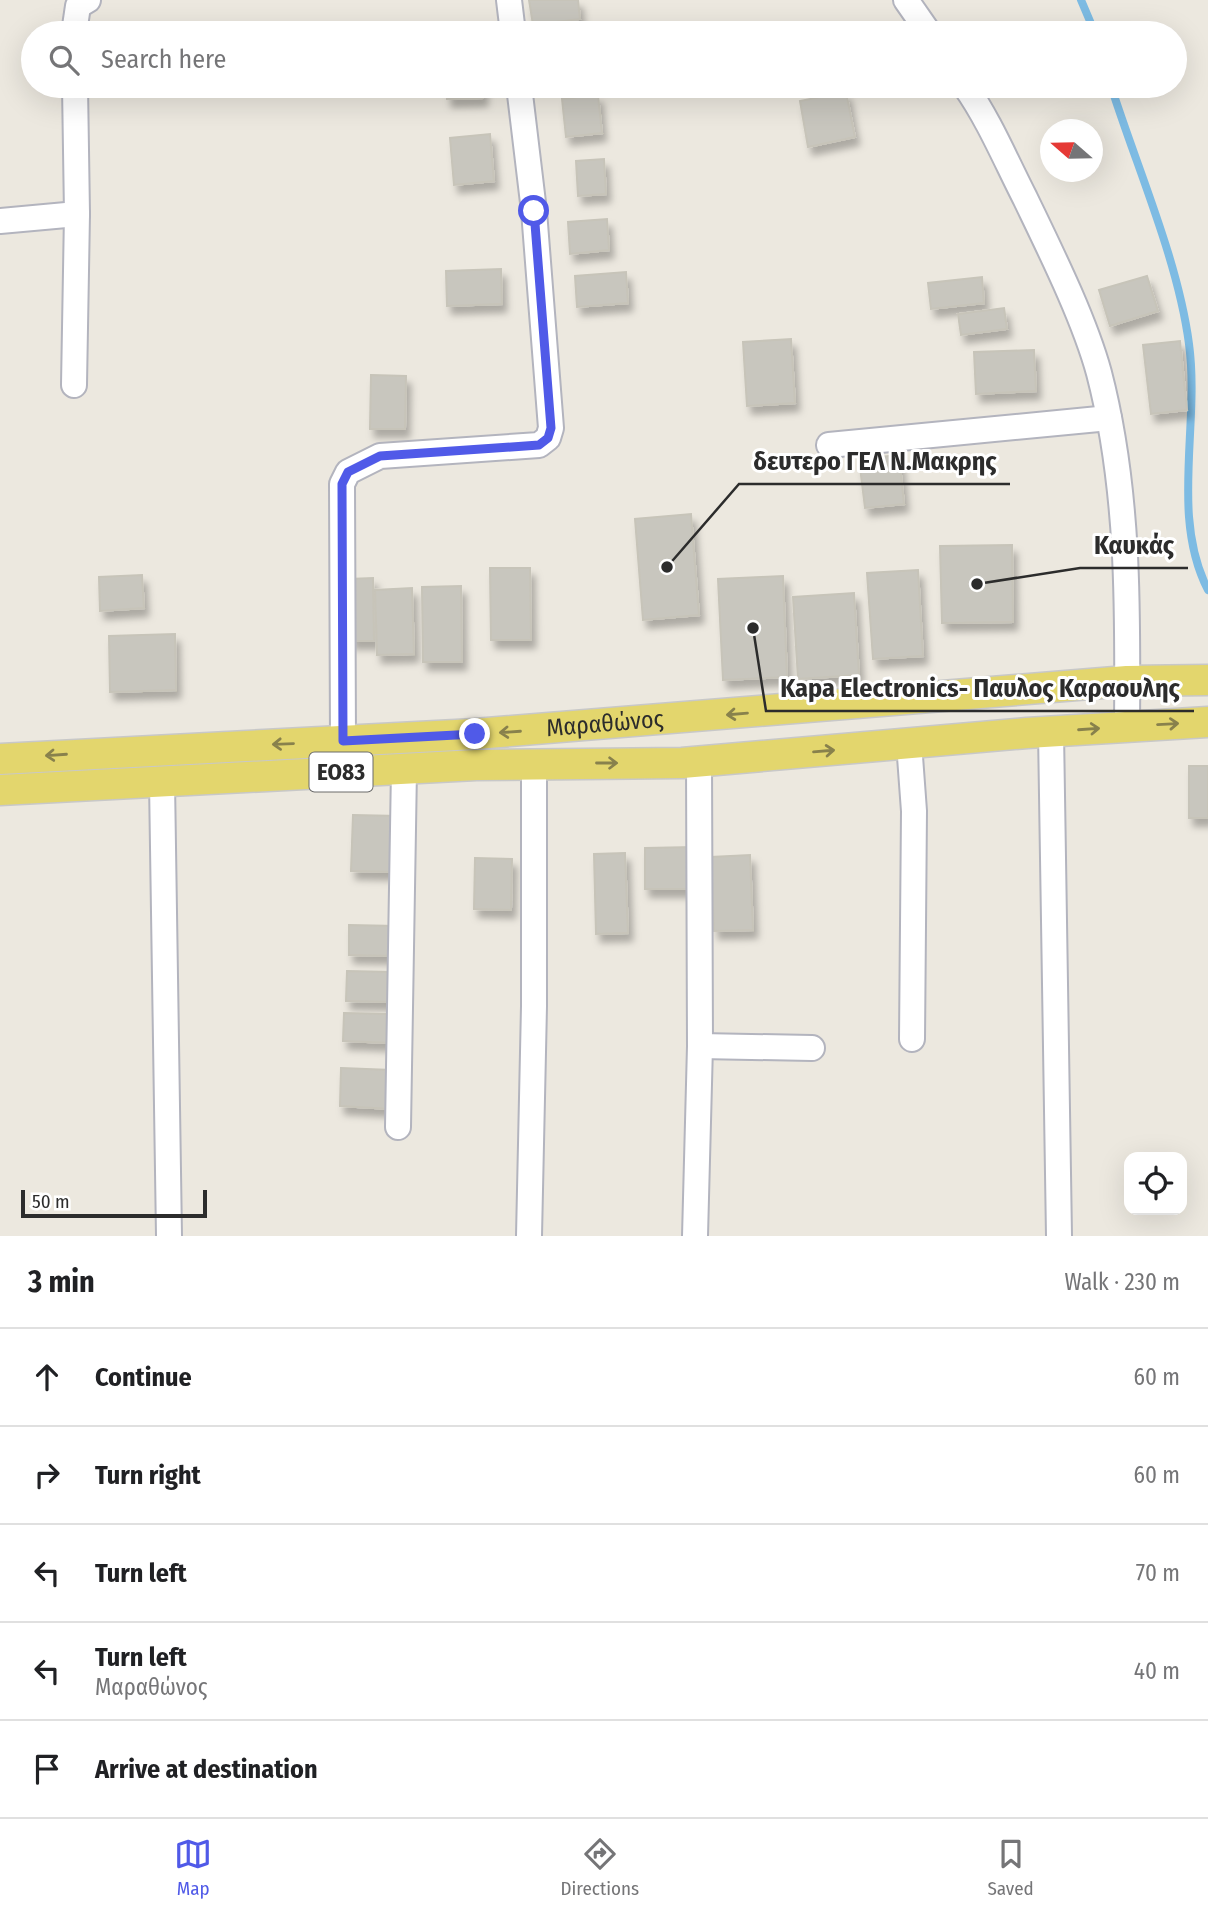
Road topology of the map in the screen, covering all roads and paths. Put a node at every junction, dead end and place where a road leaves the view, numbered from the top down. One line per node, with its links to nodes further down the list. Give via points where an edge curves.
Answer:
1 (88, 0): 4 (street, via 78,6)
2 (509, 0): 5 (street)
3 (906, 0): 6 (street)
4 (76, 21)
5 (512, 21)
6 (921, 21)
7 (75, 98): 10 (street)
8 (520, 98): 20 (street, via 551,428 539,445 380,456 348,472 342,484)
9 (971, 98): 13 (street, via 1054,257 1098,370)
10 (77, 214): 11 (street); 12 (street)
11 (0, 221)
12 (74, 385)
13 (1109, 418): 14 (street); 16 (street, via 1127,578)
14 (829, 445)
15 (1208, 680): 16 (main road, Μαραθώνος / ΕΟ83)
16 (1128, 681): 18 (street); 20 (main road, Μαραθώνος / ΕΟ83, one-way to 20)
17 (1208, 722): 18 (main road, Μαραθώνος / ΕΟ83, one-way to 17)
18 (1127, 726): 19 (main road, Μαραθώνος / ΕΟ83, one-way to 18)
19 (1051, 732): 21 (main road, Μαραθώνος / ΕΟ83); 35 (street)
20 (343, 741): 22 (main road, Μαραθώνος / ΕΟ83, one-way to 22)
21 (909, 744): 23 (main road, Μαραθώνος / ΕΟ83, one-way to 21); 28 (street, via 915,811)
22 (0, 759)
23 (699, 761): 24 (main road, Μαραθώνος / ΕΟ83, one-way to 23); 29 (street)
24 (534, 763): 25 (main road, Μαραθώνος / ΕΟ83); 33 (street)
25 (404, 769): 26 (main road, Μαραθώνος / ΕΟ83); 31 (street)
26 (162, 782): 27 (main road, Μαραθώνος / ΕΟ83); 32 (street)
27 (0, 790)
28 (912, 1039)
29 (700, 1046): 30 (street); 34 (street)
30 (812, 1048)
31 (398, 1128)
32 (169, 1236)
33 (529, 1236)
34 (695, 1236)
35 (1059, 1236)

